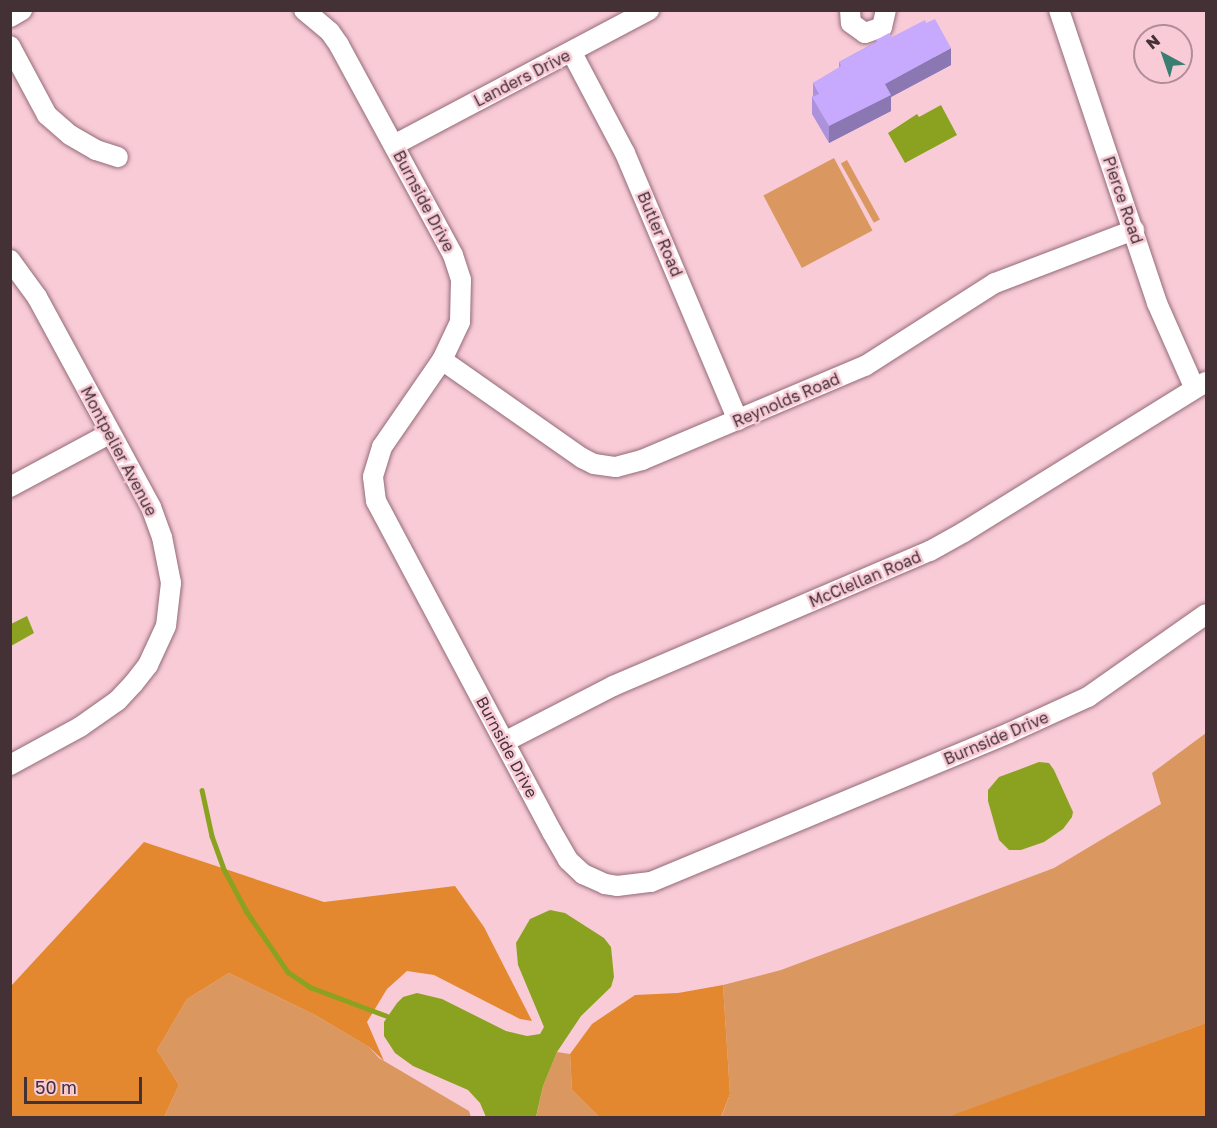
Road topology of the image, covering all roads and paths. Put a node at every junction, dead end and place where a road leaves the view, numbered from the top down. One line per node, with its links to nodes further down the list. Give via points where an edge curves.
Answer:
1 (22, 10): 7 (street)
2 (304, 10): 10 (street, Burnside Drive, via 339,45)
3 (650, 10): 9 (street, Landers Drive)
4 (850, 10): 5 (street, via 851,23 865,33 882,27)
5 (886, 10)
6 (1059, 10): 12 (street, Pierce Road)
7 (10, 17)
8 (10, 46): 11 (street, via 46,115 70,135)
9 (572, 53): 10 (street, Landers Drive); 17 (street, Butler Road, via 625,153)
10 (394, 145): 15 (street, Burnside Drive, via 453,255 461,280 460,322)
11 (118, 157)
12 (1134, 230): 16 (street, Pierce Road, via 1157,303); 17 (street, Reynolds Road, via 995,283 865,366)
13 (10, 260): 14 (street, Montpelier Avenue)
14 (17, 279): 18 (street, Montpelier Avenue, via 37,297)
15 (442, 360): 17 (street, Reynolds Road, via 594,464 616,467 642,460); 21 (street, Burnside Drive, via 382,447 376,461 374,490 386,524)
16 (1200, 385): 21 (street, McClellan Road, via 930,551 614,686)
17 (738, 420)
18 (109, 434): 19 (street); 22 (street, Montpelier Avenue, via 151,507 162,537 171,583 166,626 148,665 117,701 80,727)
19 (10, 488)
20 (1206, 614): 21 (street, Burnside Drive, via 1070,706 640,885 604,884 583,874 568,860)
21 (506, 741)
22 (10, 765)

